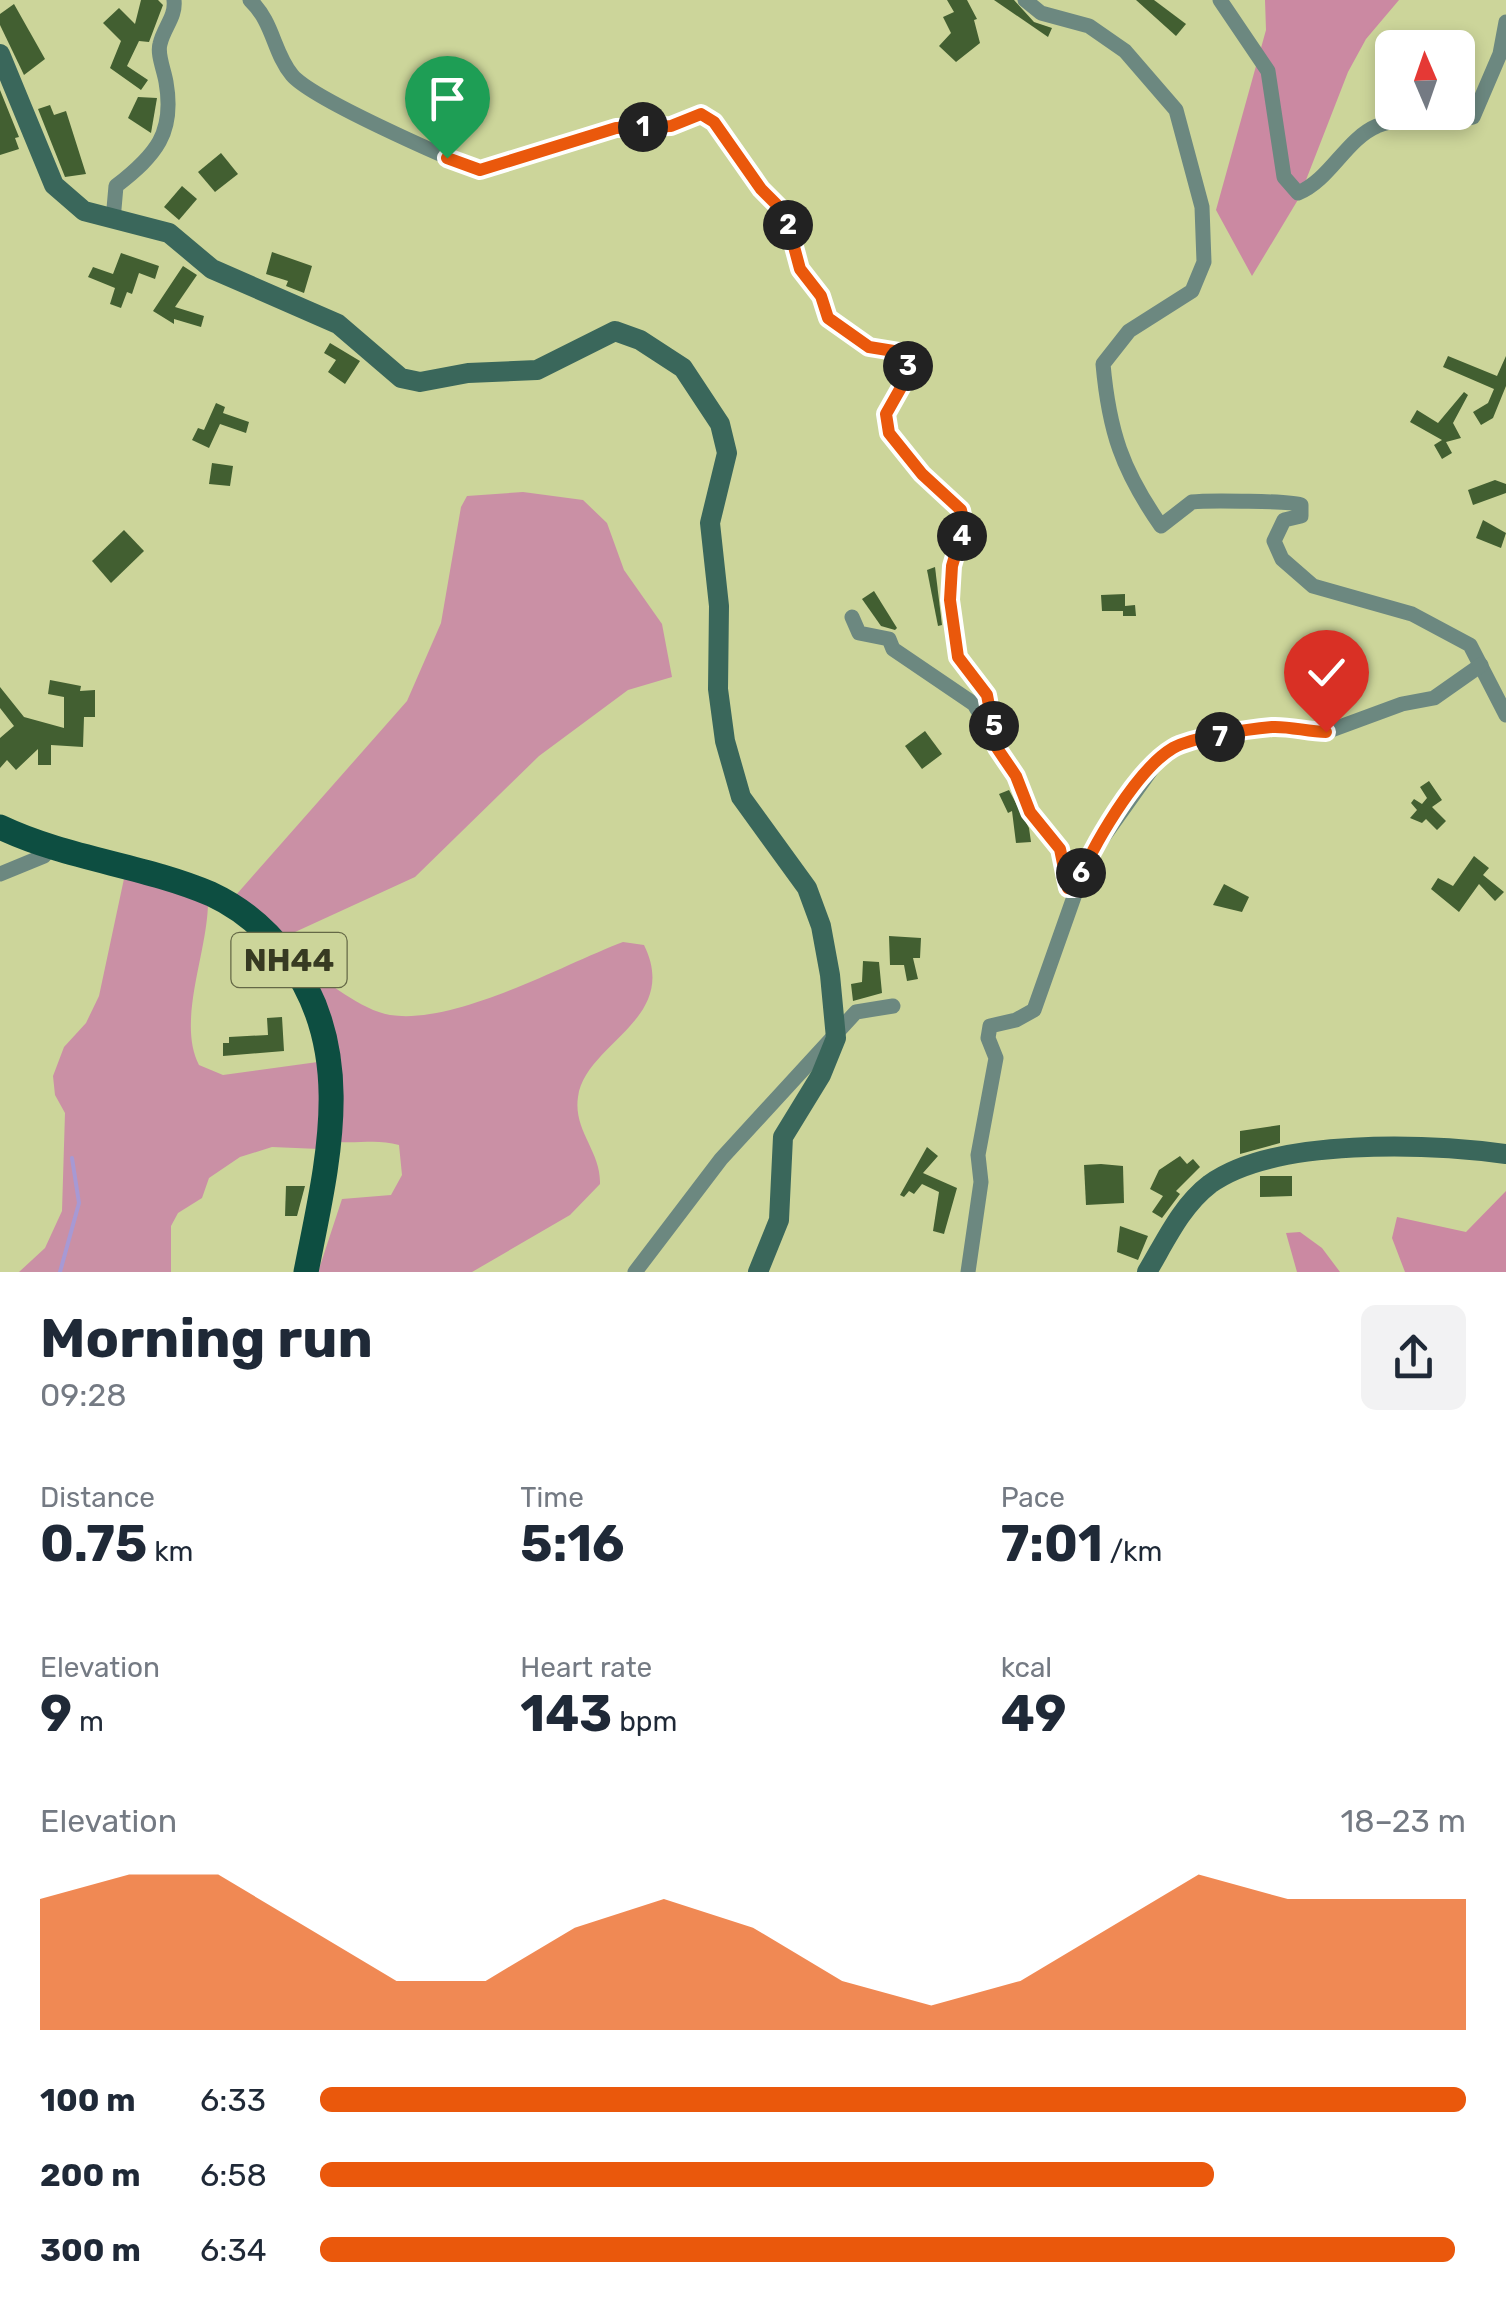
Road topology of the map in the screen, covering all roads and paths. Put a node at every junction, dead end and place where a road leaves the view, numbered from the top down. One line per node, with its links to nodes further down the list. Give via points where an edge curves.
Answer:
1 (174, 0): 7 (street, via 158,46 170,114 146,162 116,186)
2 (250, 0): 11 (street, via 266,16 292,75 480,170 616,128 671,126 701,114 714,122 785,213 800,269 828,318 869,347 906,353 908,375 886,414 889,433 961,510 950,600 958,657 987,695)
3 (1025, 0): 9 (street, via 1041,13 1089,26 1124,51 1176,110 1202,207 1204,262 1192,292 1129,331 1103,364 1117,452 1160,526 1192,502 1290,500 1301,505 1301,516 1284,520 1274,542 1294,574 1313,586 1412,614 1470,645)
4 (1220, 0): 5 (street, via 1268,70 1284,176 1298,193 1375,126 1473,117)
5 (1506, 22)
6 (0, 54): 7 (main road, via 54,185 84,210)
7 (113, 220): 17 (main road, via 169,232 212,269 338,324 409,381 538,370 615,331 683,368 720,424 727,454 710,522 724,741 741,798 807,888 822,926)
8 (852, 617): 11 (street, via 859,633 888,638 893,649 974,704)
9 (1480, 665): 10 (street); 15 (street, via 1434,698 1326,732 1276,726 1176,746 1114,817)
10 (1506, 715)
11 (997, 742): 15 (street, via 1030,812 1060,849 1068,888)
12 (0, 827): 13 (main road, NH44)
13 (50, 847): 14 (street, via 44,856); 19 (main road, NH44, via 211,894 262,928 302,978 321,1014 333,1086)
14 (0, 874)
15 (1076, 888): 22 (street, via 1039,1001 1016,1020 990,1026 996,1058 978,1155)
16 (894, 1006): 17 (street, via 856,1012)
17 (836, 1038): 20 (street, via 722,1159); 21 (main road, via 783,1137 779,1220)
18 (1506, 1154): 23 (main road, via 1358,1146 1248,1164 1210,1184 1181,1214)
19 (306, 1272)
20 (634, 1272)
21 (758, 1272)
22 (968, 1272)
23 (1148, 1272)

